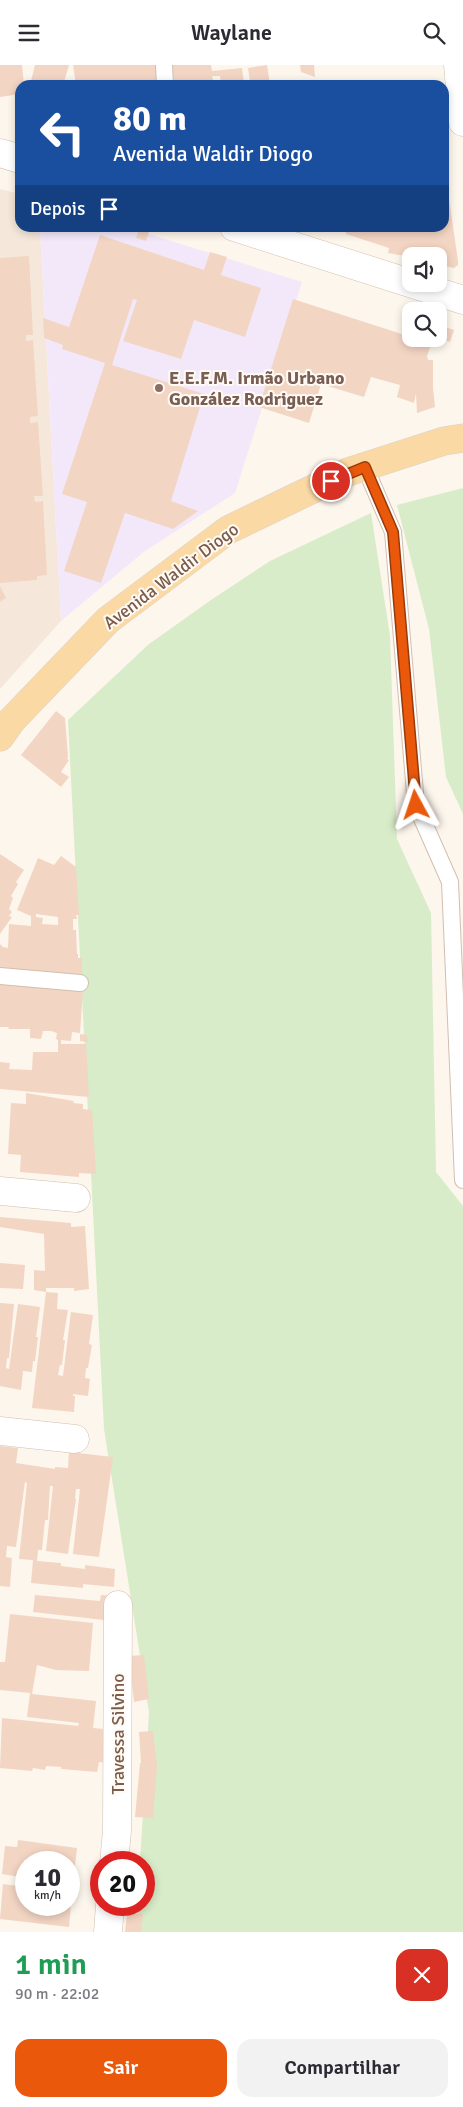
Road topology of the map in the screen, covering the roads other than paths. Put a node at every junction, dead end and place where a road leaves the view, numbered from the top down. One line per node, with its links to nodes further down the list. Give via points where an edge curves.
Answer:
1 (164, 65): 3 (lane)
2 (458, 65): 4 (street)
3 (165, 80)
4 (463, 122)
5 (0, 153): 6 (street)
6 (15, 158)
7 (250, 232): 8 (street)
8 (463, 300)
9 (463, 437): 10 (main road, Avenida Waldir Diogo)
10 (365, 467): 11 (main road, Avenida Waldir Diogo, via 348,472 228,530 108,620 12,720); 14 (lane, via 393,532 416,805 450,882)
11 (0, 737)
12 (0, 976): 13 (lane)
13 (80, 983)
14 (462, 1123): 15 (lane)
15 (463, 1180)
16 (0, 1191): 17 (street)
17 (76, 1198)
18 (0, 1431): 19 (street)
19 (75, 1439)
20 (118, 1605): 21 (street, Travessa Silvino)
21 (115, 1851)
22 (109, 1916): 23 (street)
23 (108, 1932)

